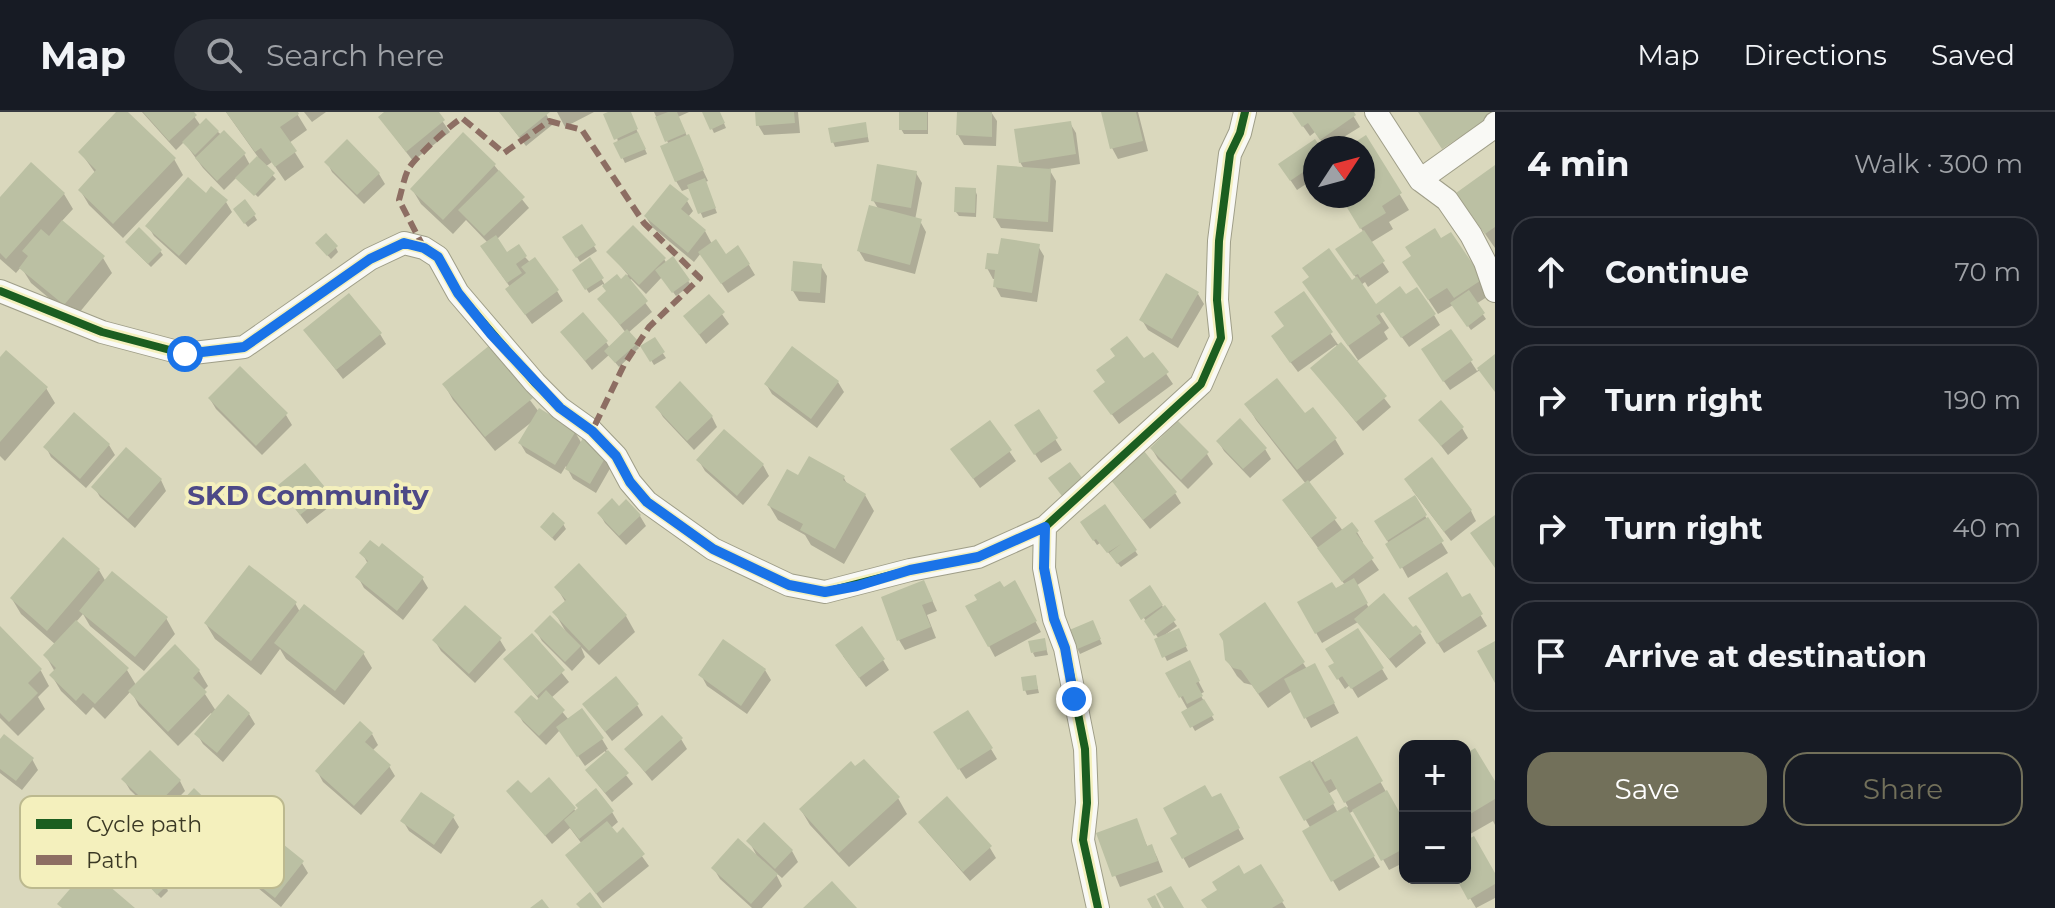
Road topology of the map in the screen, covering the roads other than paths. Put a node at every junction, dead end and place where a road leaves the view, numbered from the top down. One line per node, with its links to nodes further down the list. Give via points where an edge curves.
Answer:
1 (1245, 112): 7 (street, via 1230,154 1219,241 1221,338 1201,384)
2 (1376, 112): 4 (street)
3 (1495, 123): 4 (street)
4 (1420, 180): 6 (street, via 1447,200 1471,235)
5 (0, 291): 7 (street, via 102,332 185,354 244,347 370,259 404,243 438,257 491,334 560,408 616,456 647,502 713,549 789,585 825,592 857,586 978,557)
6 (1495, 291)
7 (1045, 527): 8 (street, via 1044,568 1085,749 1083,840)
8 (1098, 908)

